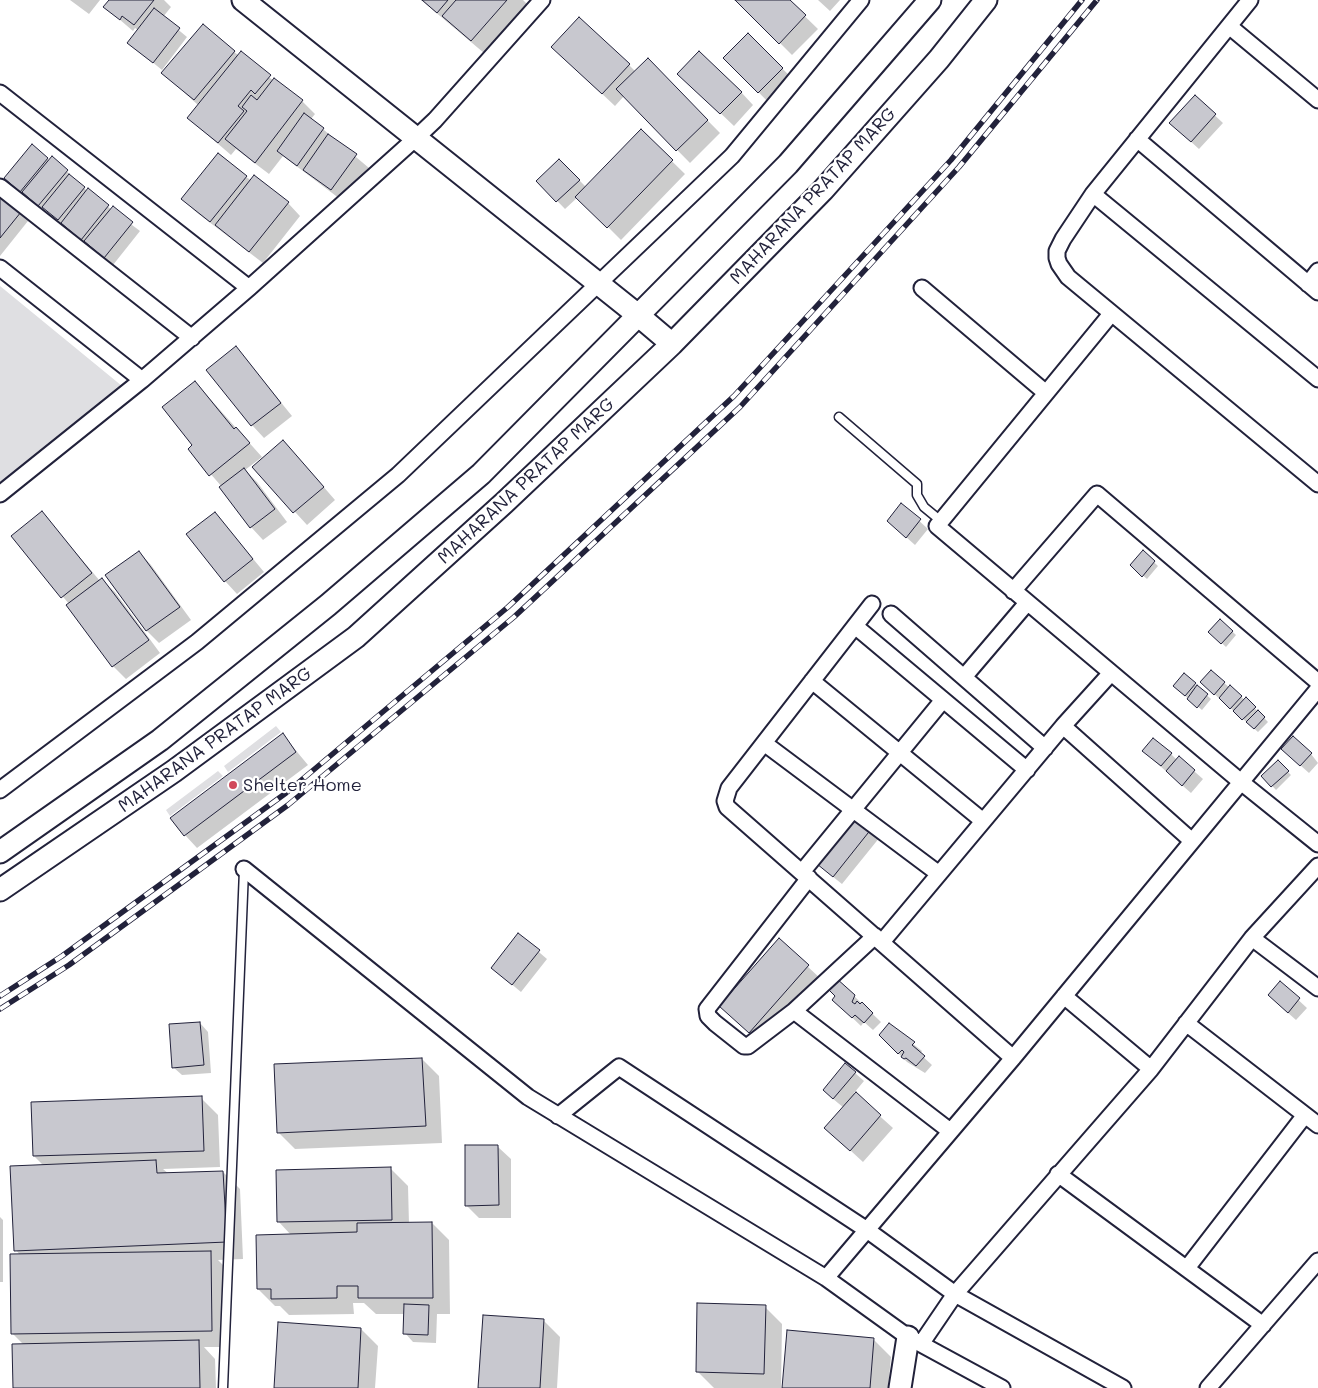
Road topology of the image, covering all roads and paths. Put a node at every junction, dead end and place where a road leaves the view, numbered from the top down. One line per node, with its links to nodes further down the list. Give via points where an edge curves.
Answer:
1 (243, 0): 10 (main road)
2 (542, 0): 10 (street, via 436,120)
3 (861, 0): 16 (street, via 732,156)
4 (930, 0): 21 (main road, MAHARANA PRATAP MARG, via 788,164)
5 (986, 0): 23 (main road, MAHARANA PRATAP MARG, via 939,59 823,190)
6 (1250, 0): 7 (street)
7 (1230, 26): 9 (street); 11 (street)
8 (0, 93): 17 (street)
9 (1318, 100)
10 (416, 138): 16 (main road); 17 (street)
11 (1137, 139): 13 (street); 19 (street)
12 (0, 188): 22 (street)
13 (1093, 194): 20 (street, via 1063,239 1057,258 1068,277); 24 (street)
14 (0, 268): 25 (street)
15 (1318, 271): 19 (street)
16 (597, 283): 21 (main road); 48 (street, via 390,482 197,642)
17 (249, 288): 22 (street)
18 (922, 288): 26 (street)
19 (1313, 288)
20 (1111, 314): 26 (street); 28 (street)
21 (640, 316): 23 (main road); 53 (main road, MAHARANA PRATAP MARG, via 481,474 328,605 160,740)
22 (192, 338): 25 (street)
23 (672, 344): 58 (main road, MAHARANA PRATAP MARG, via 356,637 174,771)
24 (1318, 379)
25 (142, 380): 29 (street)
26 (1046, 393): 30 (street)
27 (838, 417): 30 (lane, via 916,484 924,507)
28 (1318, 484)
29 (0, 494)
30 (941, 521): 31 (street, via 937,526)
31 (1013, 591): 32 (street); 39 (street, via 1097,494)
32 (1027, 603): 36 (street); 37 (street)
33 (872, 604): 35 (street)
34 (891, 614): 37 (street)
35 (855, 626): 38 (street); 41 (street)
36 (1111, 673): 42 (street); 47 (street)
37 (964, 678): 44 (street)
38 (812, 681): 43 (street); 45 (street)
39 (1318, 682)
40 (1318, 689): 47 (street)
41 (943, 700): 45 (street); 46 (street)
42 (1063, 726): 44 (street); 51 (street)
43 (764, 743): 49 (street); 57 (street, via 729,788 725,801 732,812)
44 (1045, 748): 46 (street)
45 (899, 753): 49 (street); 50 (street)
46 (1027, 770): 50 (street)
47 (1241, 782): 51 (street); 52 (street)
48 (0, 790)
49 (853, 810): 56 (street); 57 (street)
50 (983, 821): 56 (street)
51 (1192, 841): 62 (street)
52 (1318, 844)
53 (0, 852)
54 (1318, 866): 59 (street)
55 (244, 869): 68 (street, via 528,1097); 79 (lane)
56 (939, 874): 60 (street)
57 (806, 875): 60 (street); 63 (street, via 707,1009 708,1016 744,1046)
58 (0, 890)
59 (1252, 938): 61 (street); 64 (street)
60 (878, 939): 63 (street); 65 (street)
61 (1318, 988)
62 (1064, 996): 65 (street); 66 (street)
63 (794, 1011): 70 (street)
64 (1186, 1023): 66 (street); 67 (street)
65 (1013, 1058): 70 (street)
66 (1151, 1069): 71 (street)
67 (1304, 1115): 69 (street); 74 (street)
68 (558, 1116): 72 (street, via 619,1067); 75 (street)
69 (1318, 1124)
70 (950, 1132): 72 (street)
71 (1058, 1174): 74 (street); 76 (street)
72 (867, 1230): 75 (street); 76 (street)
73 (1318, 1261): 77 (street)
74 (1187, 1268): 77 (street)
75 (826, 1278): 78 (street)
76 (955, 1294): 78 (street); 82 (street)
77 (1263, 1325): 83 (street)
78 (915, 1340): 80 (main road); 81 (street)
79 (223, 1388)
80 (900, 1388)
81 (1002, 1388)
82 (1123, 1388)
83 (1208, 1388)

